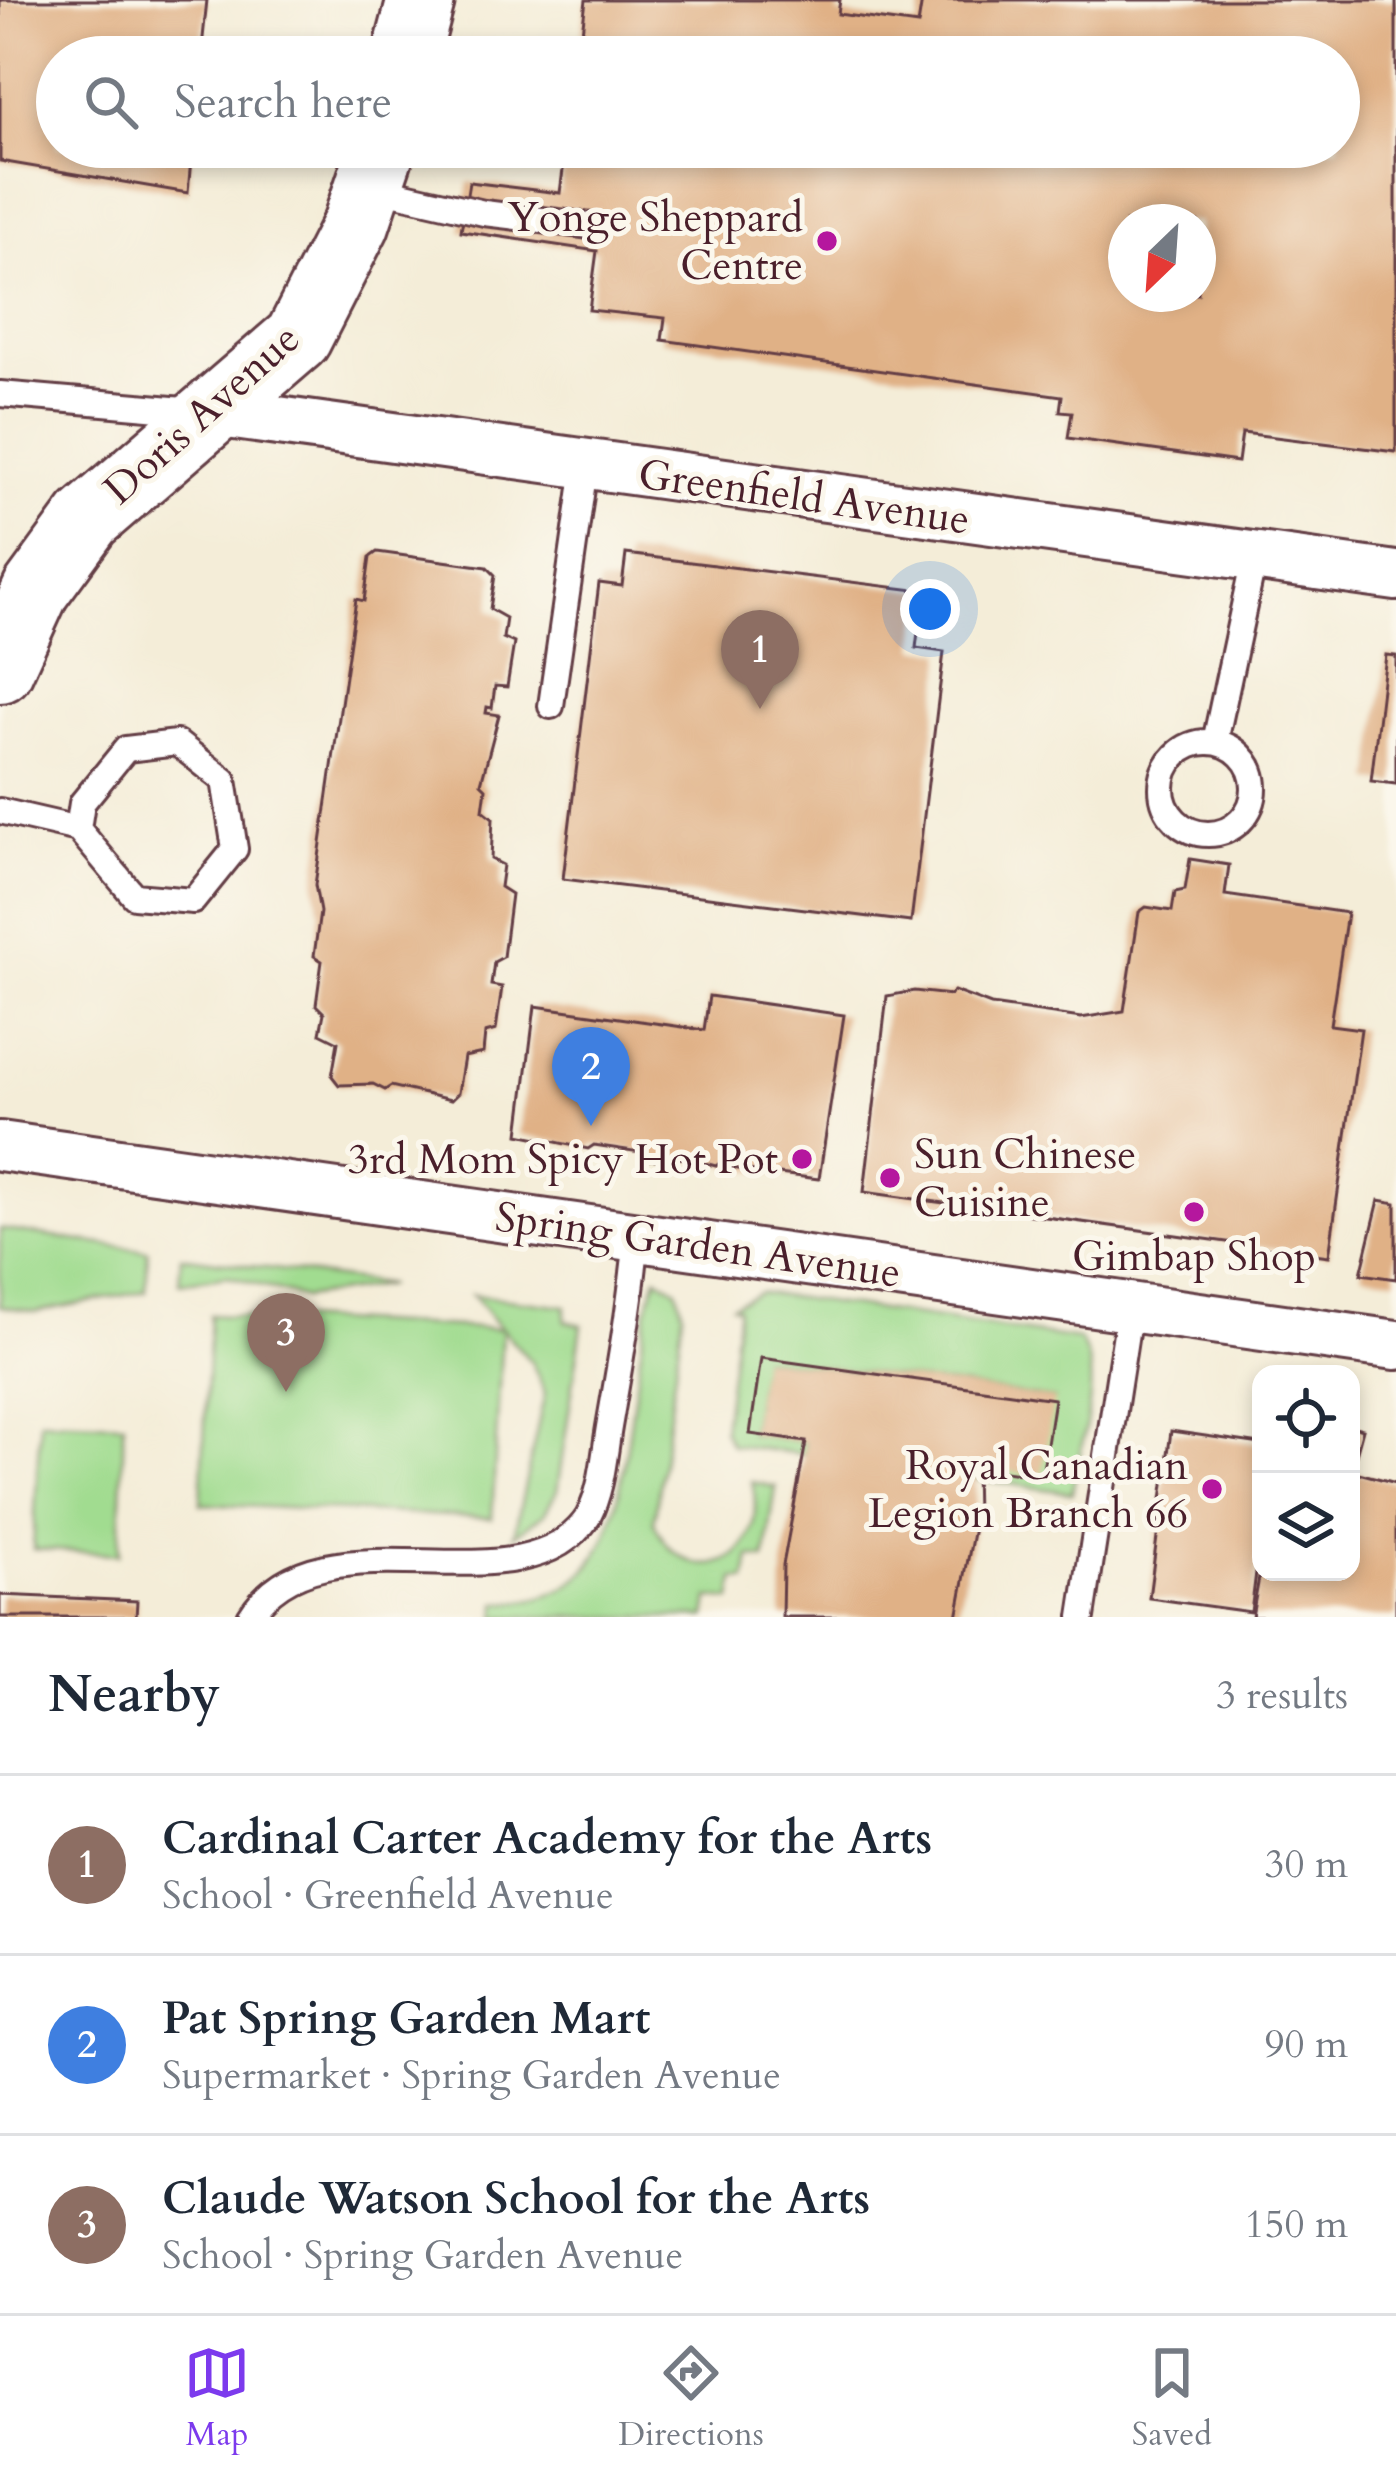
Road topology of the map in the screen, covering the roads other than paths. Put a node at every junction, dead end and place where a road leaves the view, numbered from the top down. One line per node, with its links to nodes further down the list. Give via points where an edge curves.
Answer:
1 (421, 0): 2 (street)
2 (412, 36)
3 (376, 168): 7 (street, Doris Avenue, via 298,338)
4 (378, 168): 5 (lane, via 484,212)
5 (591, 226)
6 (0, 394): 7 (lane)
7 (213, 412): 8 (street, Greenfield Avenue); 11 (street, Doris Avenue, via 88,519 36,590)
8 (585, 467): 9 (street, Greenfield Avenue); 12 (lane)
9 (1254, 559): 10 (street, Greenfield Avenue); 13 (lane)
10 (1396, 576)
11 (0, 669)
12 (551, 706)
13 (1215, 742)
14 (0, 811): 15 (lane)
15 (78, 829): 15 (lane, via 134,896 193,901 235,849 224,780 177,743 126,749 82,803)
16 (0, 1146): 17 (street, Spring Garden Avenue)
17 (637, 1236): 18 (street, Spring Garden Avenue); 20 (lane, via 596,1497 573,1539 518,1574 350,1571 299,1578 266,1596)
18 (1130, 1307): 19 (street, Spring Garden Avenue); 21 (lane)
19 (1396, 1345)
20 (250, 1617)
21 (1082, 1617)

